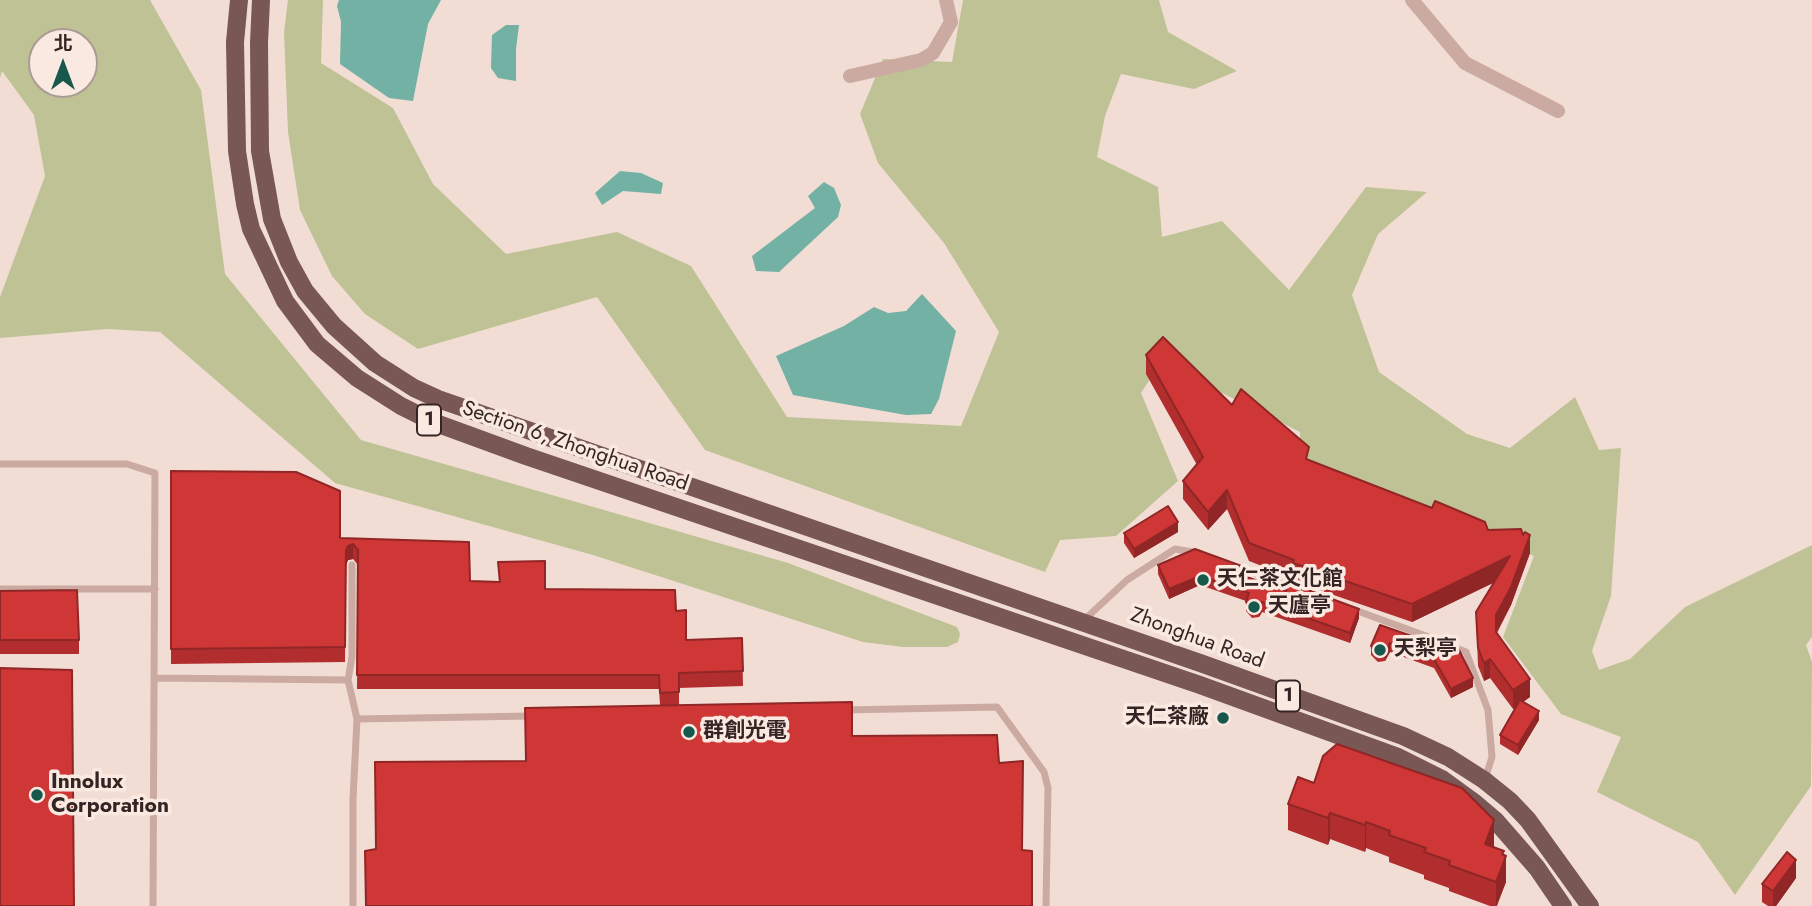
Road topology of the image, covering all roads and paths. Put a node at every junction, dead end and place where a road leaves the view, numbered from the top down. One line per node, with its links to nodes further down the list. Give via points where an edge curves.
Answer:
1 (239, 0): 12 (main road, Section 6, Zhonghua Road / 1, via 237,151 248,216 285,301 317,344 338,363 379,393 433,422)
2 (261, 0): 11 (main road, Section 6, Zhonghua Road / 1, via 260,140 272,219 305,291 354,346 438,399)
3 (946, 0): 5 (street, via 951,22 933,53 921,60)
4 (1412, 0): 6 (street, via 1465,63)
5 (850, 76)
6 (1558, 111)
7 (0, 464): 14 (lane, via 127,464 155,473)
8 (1207, 556): 18 (lane, via 1175,549 1127,580)
9 (352, 565): 21 (lane)
10 (1233, 566): 15 (lane)
11 (930, 570): 17 (main road, Zhonghua Road / 1)
12 (901, 585): 19 (main road, Zhonghua Road / 1)
13 (0, 589): 14 (lane)
14 (155, 589): 20 (lane)
15 (1310, 593)
16 (1348, 607): 27 (lane, via 1466,653 1488,710 1492,757)
17 (1060, 615): 18 (main road, Zhonghua Road / 1); 19 (street)
18 (1082, 623): 22 (main road, Zhonghua Road / 1)
19 (1052, 636): 25 (main road, Zhonghua Road / 1)
20 (156, 678): 21 (lane); 28 (lane)
21 (348, 680): 26 (lane)
22 (1293, 698): 25 (lane); 27 (main road, Zhonghua Road / 1, via 1403,736)
23 (830, 710): 30 (lane, via 997,707 1044,772 1048,788)
24 (538, 716): 26 (lane)
25 (1287, 716): 31 (main road, Zhonghua Road / 1, via 1398,757 1443,779 1495,820)
26 (357, 719): 29 (lane, via 352,799)
27 (1485, 780): 32 (main road, Zhonghua Road / 1, via 1528,820)
28 (153, 906)
29 (354, 906)
30 (1046, 906)
31 (1563, 906)
32 (1590, 906)

